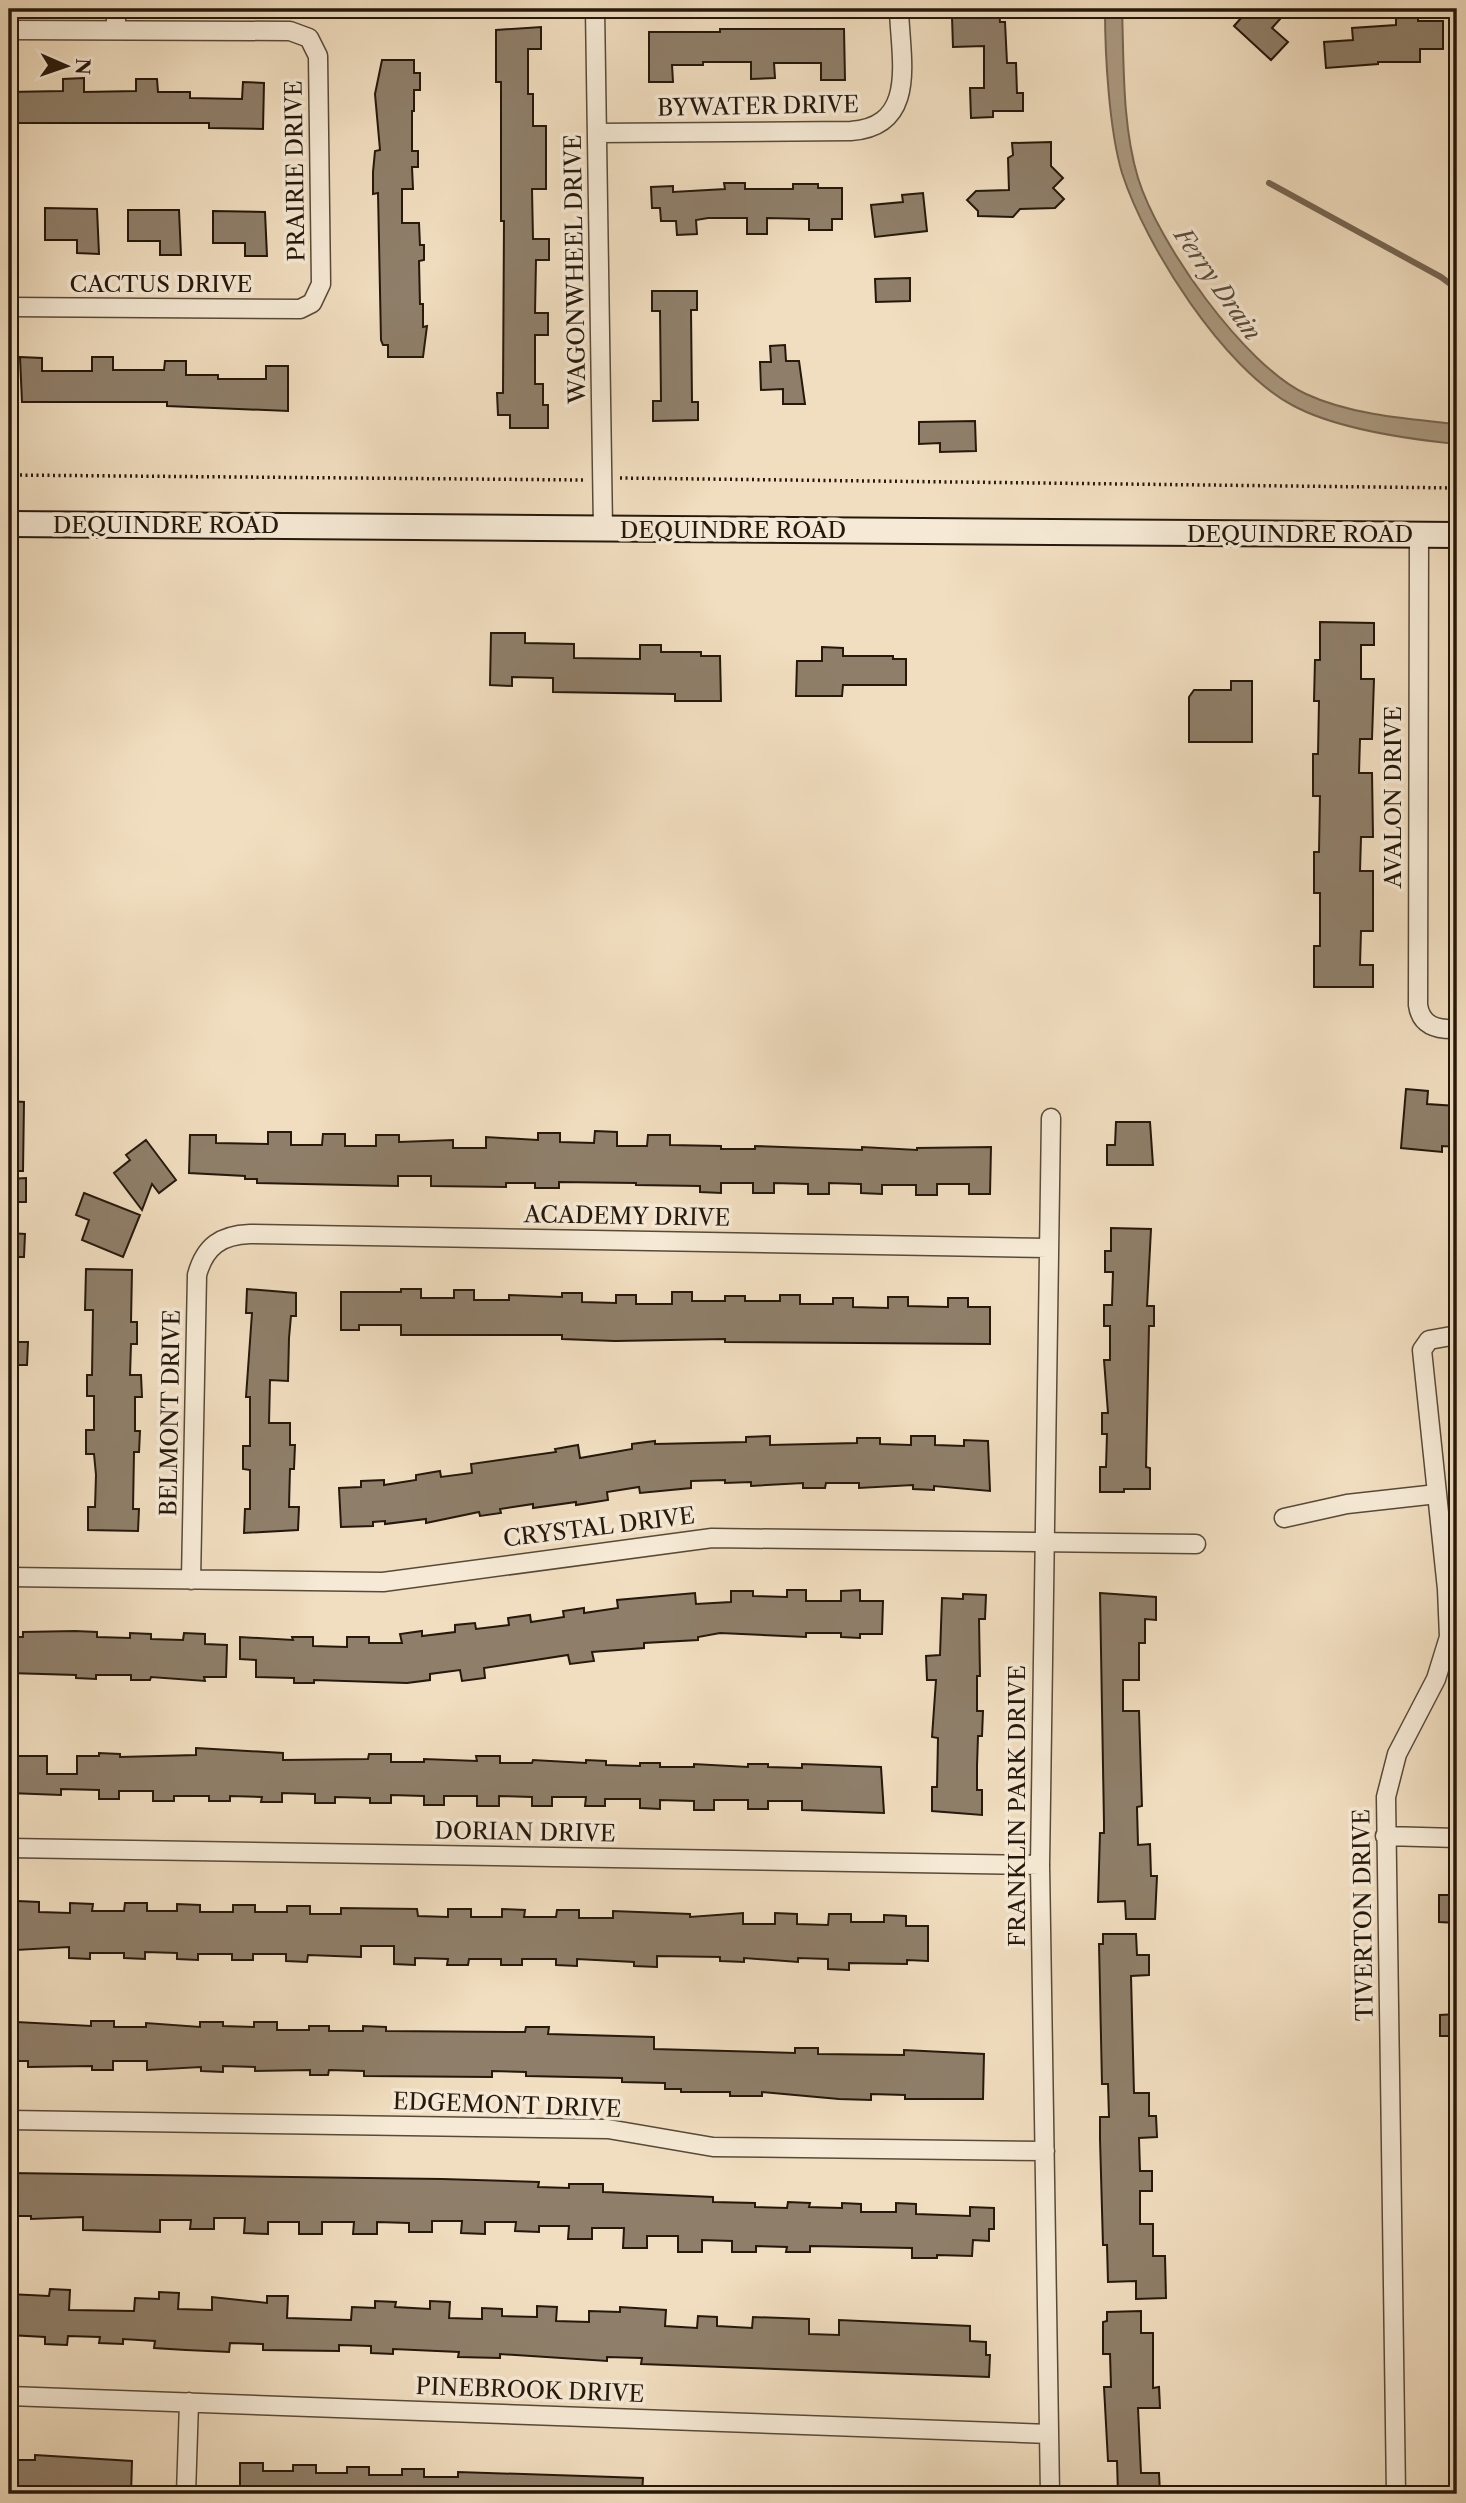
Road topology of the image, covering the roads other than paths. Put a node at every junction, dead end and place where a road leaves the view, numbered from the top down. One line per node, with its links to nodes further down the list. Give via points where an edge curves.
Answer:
1 (116, 9): 4 (street)
2 (595, 9): 6 (street, WAGONWHEEL DRIVE)
3 (899, 9): 6 (street, BYWATER DRIVE, via 900,97 892,114 876,127)
4 (116, 28): 5 (street); 7 (street, PRAIRIE DRIVE, via 290,31 309,38 318,56 321,284)
5 (9, 30)
6 (597, 133): 10 (street, WAGONWHEEL DRIVE)
7 (312, 303): 8 (street, CACTUS DRIVE, via 292,310)
8 (9, 307)
9 (9, 524): 10 (main road, DEQUINDRE ROAD)
10 (603, 528): 11 (main road, DEQUINDRE ROAD)
11 (1419, 534): 12 (main road, DEQUINDRE ROAD); 13 (street, AVALON DRIVE, via 1418,1005 1420,1017 1428,1024)
12 (1457, 535)
13 (1457, 1029)
14 (1051, 1118): 16 (street, FRANKLIN PARK DRIVE)
15 (208, 1248): 16 (street, ACADEMY DRIVE, via 223,1237 250,1234); 23 (street, BELMONT DRIVE, via 197,1275)
16 (1048, 1248): 20 (street, FRANKLIN PARK DRIVE)
17 (1457, 1335): 18 (street, TIVERTON DRIVE, via 1429,1340 1422,1350)
18 (1437, 1494): 19 (street, via 1347,1504); 24 (street, TIVERTON DRIVE, via 1448,1637 1436,1679 1390,1776)
19 (1284, 1518)
20 (1044, 1541): 21 (street, CRYSTAL DRIVE); 23 (street, CRYSTAL DRIVE, via 712,1538 383,1582); 27 (street, FRANKLIN PARK DRIVE)
21 (1196, 1544)
22 (9, 1577): 23 (street, CRYSTAL DRIVE)
23 (191, 1580)
24 (1385, 1836): 25 (street); 35 (street, TIVERTON DRIVE)
25 (1457, 1838)
26 (9, 1848): 27 (street, DORIAN DRIVE)
27 (1040, 1865): 29 (street, FRANKLIN PARK DRIVE)
28 (9, 2120): 29 (street, EDGEMONT DRIVE, via 608,2129 713,2147)
29 (1045, 2151): 32 (street, FRANKLIN PARK DRIVE)
30 (9, 2396): 31 (street, PINEBROOK DRIVE)
31 (189, 2402): 32 (street, PINEBROOK DRIVE); 33 (street)
32 (1049, 2434): 34 (street, FRANKLIN PARK DRIVE)
33 (186, 2494)
34 (1050, 2494)
35 (1396, 2494)

